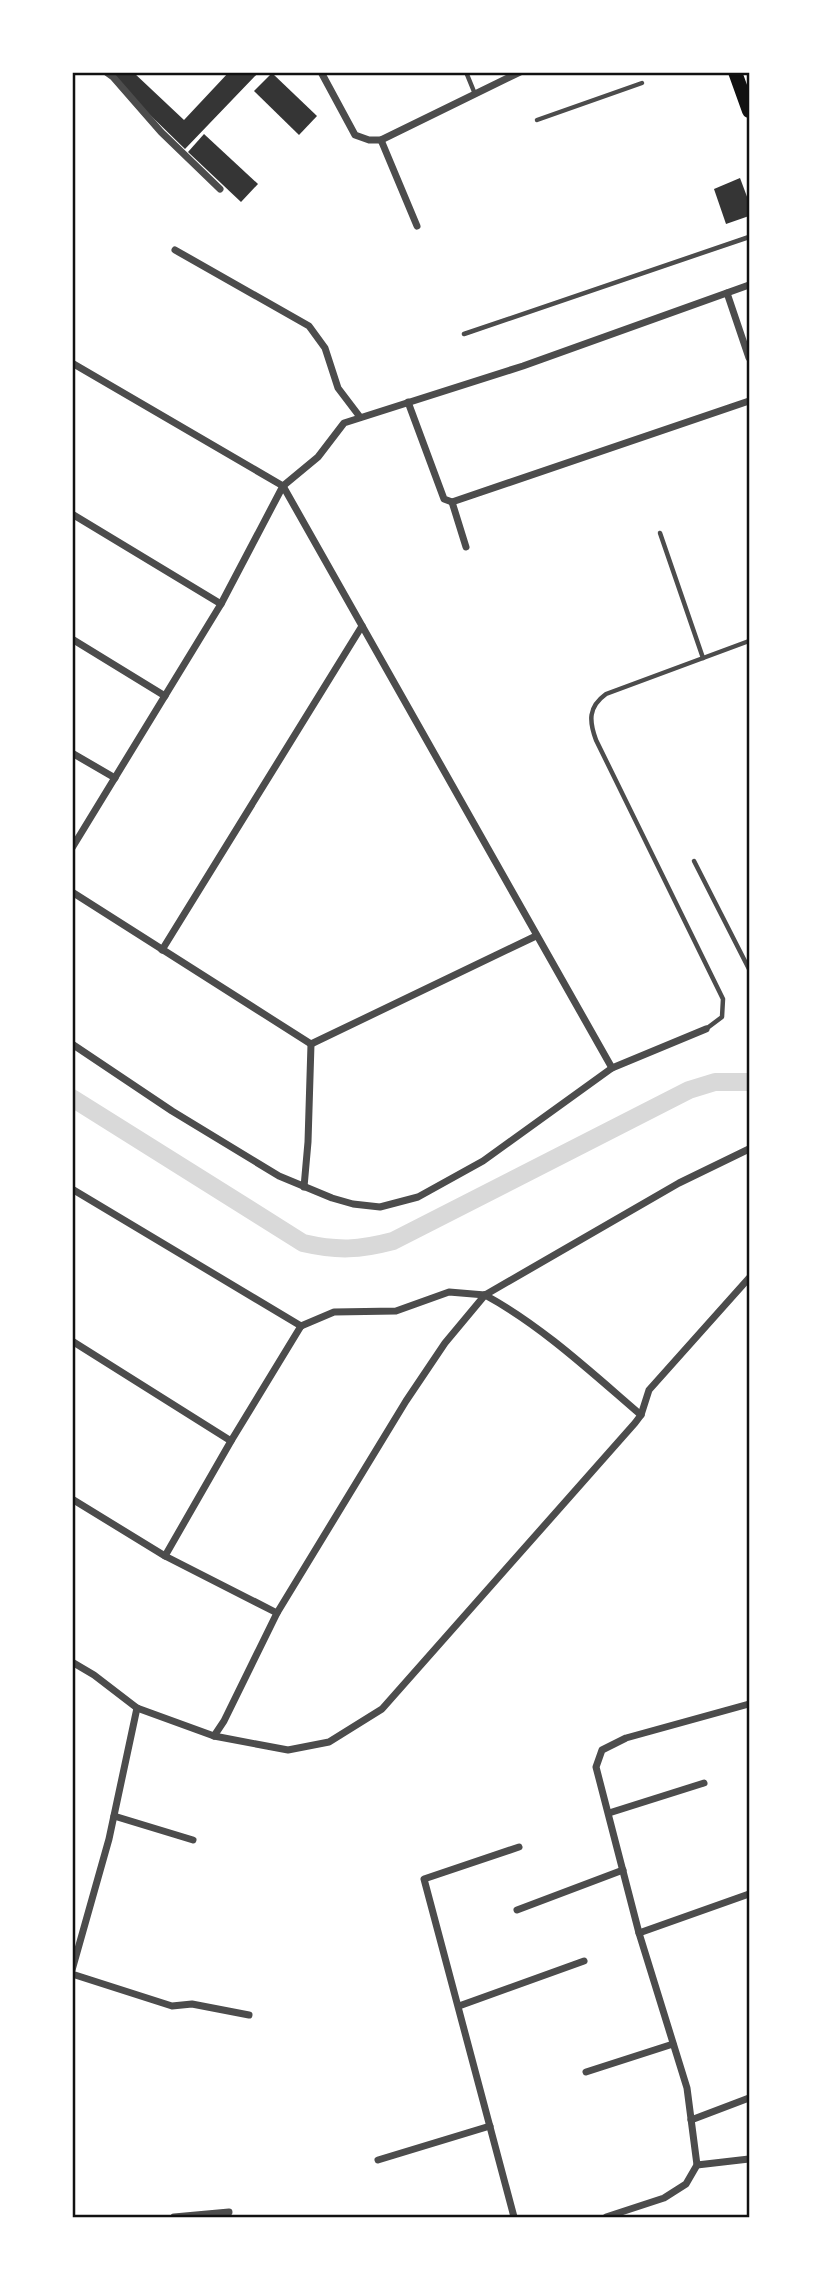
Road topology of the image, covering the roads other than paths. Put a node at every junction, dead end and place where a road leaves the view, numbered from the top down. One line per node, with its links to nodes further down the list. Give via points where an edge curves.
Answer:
1 (106, 72): 11 (street)
2 (321, 72): 10 (street, via 355,135)
3 (466, 72): 7 (lane)
4 (520, 72): 7 (street)
5 (735, 72): 8 (main road)
6 (642, 83): 9 (lane)
7 (475, 94): 10 (street)
8 (749, 111)
9 (537, 120)
10 (381, 140): 12 (street)
11 (220, 189)
12 (417, 226)
13 (749, 237): 17 (lane)
14 (175, 250): 22 (street, via 309,326 326,348 338,388)
15 (749, 285): 16 (street)
16 (727, 293): 18 (street); 21 (street)
17 (464, 334)
18 (749, 358)
19 (72, 363): 23 (street)
20 (749, 401): 24 (street)
21 (408, 402): 22 (street); 24 (street, via 444,499)
22 (360, 418): 23 (street, via 344,424 318,457)
23 (283, 486): 28 (street); 29 (street)
24 (452, 502): 27 (street)
25 (72, 514): 28 (street)
26 (660, 533): 32 (lane)
27 (466, 547)
28 (221, 604): 33 (street)
29 (362, 626): 39 (street); 40 (street)
30 (72, 639): 33 (street)
31 (749, 641): 32 (lane)
32 (703, 658): 42 (lane, via 606,694 594,705 590,720 723,999 722,1017)
33 (165, 696): 35 (street)
34 (72, 753): 35 (street)
35 (115, 778): 36 (street)
36 (72, 848)
37 (694, 861): 41 (lane)
38 (72, 892): 40 (street)
39 (536, 936): 44 (street); 45 (street)
40 (162, 950): 44 (street)
41 (749, 969)
42 (706, 1029): 45 (street)
43 (72, 1044): 47 (street, via 172,1111)
44 (311, 1044): 47 (street)
45 (612, 1068): 47 (street, via 483,1161 418,1197 380,1207 353,1204)
46 (749, 1149): 50 (street, via 679,1183)
47 (304, 1187)
48 (72, 1189): 51 (street)
49 (749, 1278): 53 (street, via 649,1390)
50 (485, 1295): 51 (street, via 449,1292 396,1311 334,1312); 53 (street, via 580,1362); 57 (street, via 406,1401)
51 (301, 1326): 54 (street)
52 (72, 1340): 54 (street)
53 (641, 1415): 61 (street, via 382,1709 329,1742 288,1750)
54 (231, 1441): 56 (street)
55 (72, 1499): 56 (street)
56 (165, 1556): 57 (street)
57 (277, 1613): 61 (street)
58 (72, 1662): 60 (street)
59 (749, 1704): 63 (street, via 626,1738 602,1750 596,1767)
60 (137, 1708): 61 (street); 64 (street)
61 (214, 1736)
62 (704, 1783): 63 (street)
63 (609, 1813): 67 (street)
64 (114, 1816): 65 (street); 72 (street)
65 (193, 1840)
66 (519, 1847): 73 (street, via 424,1879)
67 (623, 1870): 69 (street); 70 (street)
68 (749, 1895): 70 (street)
69 (517, 1910)
70 (639, 1933): 75 (street)
71 (584, 1961): 73 (street)
72 (72, 1972): 74 (street, via 172,2006 192,2004)
73 (459, 2006): 79 (street)
74 (249, 2015)
75 (673, 2044): 76 (street); 78 (street)
76 (586, 2073)
77 (749, 2098): 78 (street)
78 (691, 2120): 82 (street)
79 (490, 2126): 81 (street); 85 (street)
80 (749, 2159): 82 (street)
81 (378, 2161)
82 (698, 2165): 86 (street, via 686,2184 664,2198)
83 (229, 2212): 84 (street)
84 (174, 2217)
85 (514, 2217)
86 (606, 2217)

